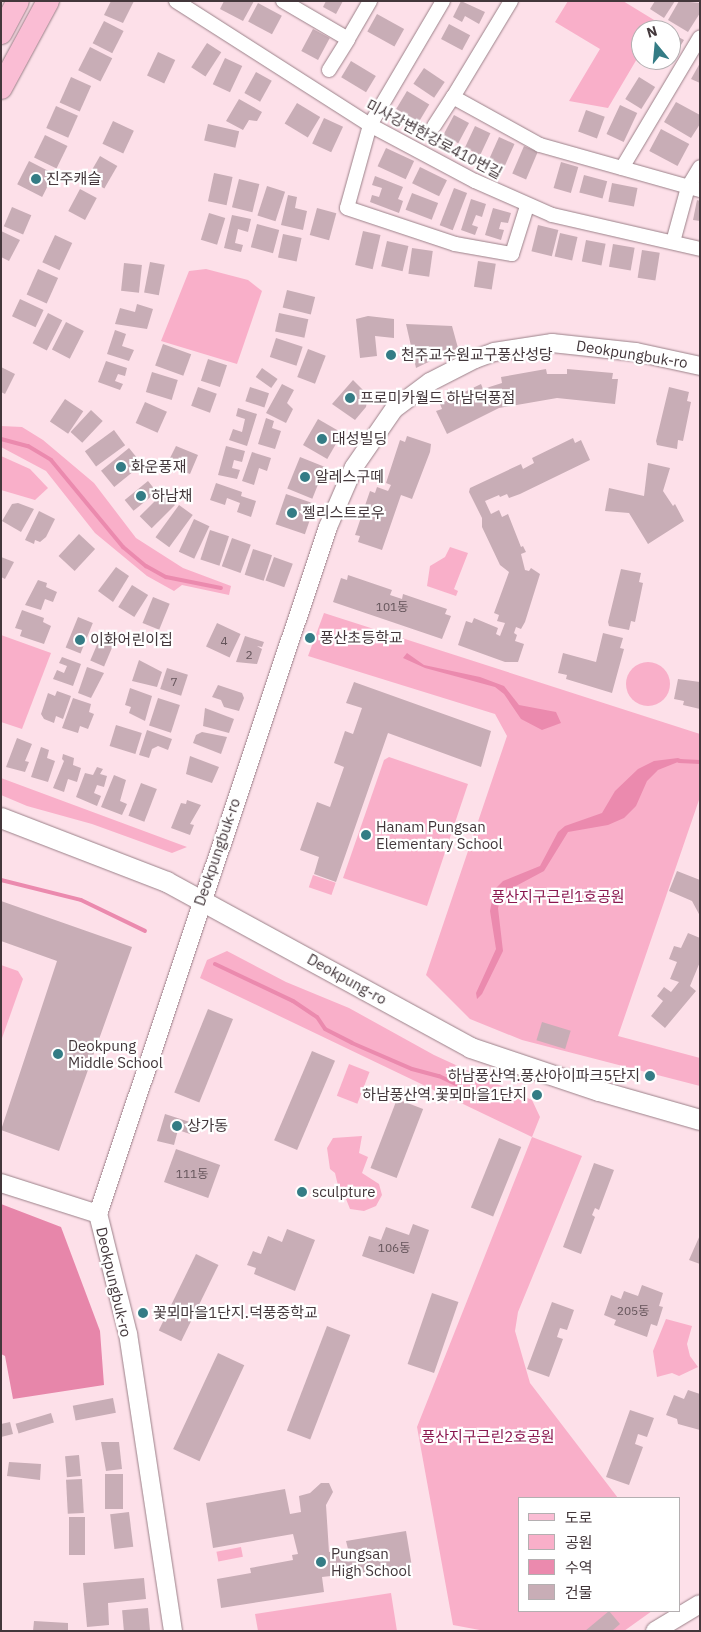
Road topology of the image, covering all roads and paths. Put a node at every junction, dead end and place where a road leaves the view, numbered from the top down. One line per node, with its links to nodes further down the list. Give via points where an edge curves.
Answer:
1 (18, 1): 8 (main road)
2 (48, 1): 12 (main road)
3 (176, 1): 14 (street, 미사강변한강로410번길)
4 (283, 1): 10 (street)
5 (370, 1): 10 (street)
6 (443, 1): 14 (street)
7 (511, 1): 13 (street)
8 (1, 33)
9 (700, 37): 17 (street)
10 (348, 39): 11 (street)
11 (330, 70)
12 (1, 88)
13 (453, 97): 15 (street); 17 (street, via 540,144)
14 (370, 125): 19 (street, 미사강변한강로410번길); 19 (street, via 347,208 455,244 512,254)
15 (434, 126)
16 (700, 167): 18 (street)
17 (622, 168): 18 (street)
18 (694, 189): 20 (street)
19 (527, 206): 20 (street, 미사강변한강로410번길)
20 (673, 242): 21 (street, 미사강변한강로410번길)
21 (700, 250)
22 (700, 366): 24 (street, Deokpungbuk-ro, via 574,344 532,346 494,352 460,366 430,382 394,409 354,467 328,527)
23 (1, 818): 24 (main road, Deokpung-ro, via 116,861)
24 (201, 899): 25 (main road, Deokpung-ro, via 471,1048 599,1091); 27 (street, Deokpungbuk-ro)
25 (700, 1120)
26 (1, 1183): 27 (street)
27 (98, 1214): 29 (street, Deokpungbuk-ro, via 128,1334)
28 (700, 1604): 30 (street)
29 (172, 1631)
30 (655, 1631)

